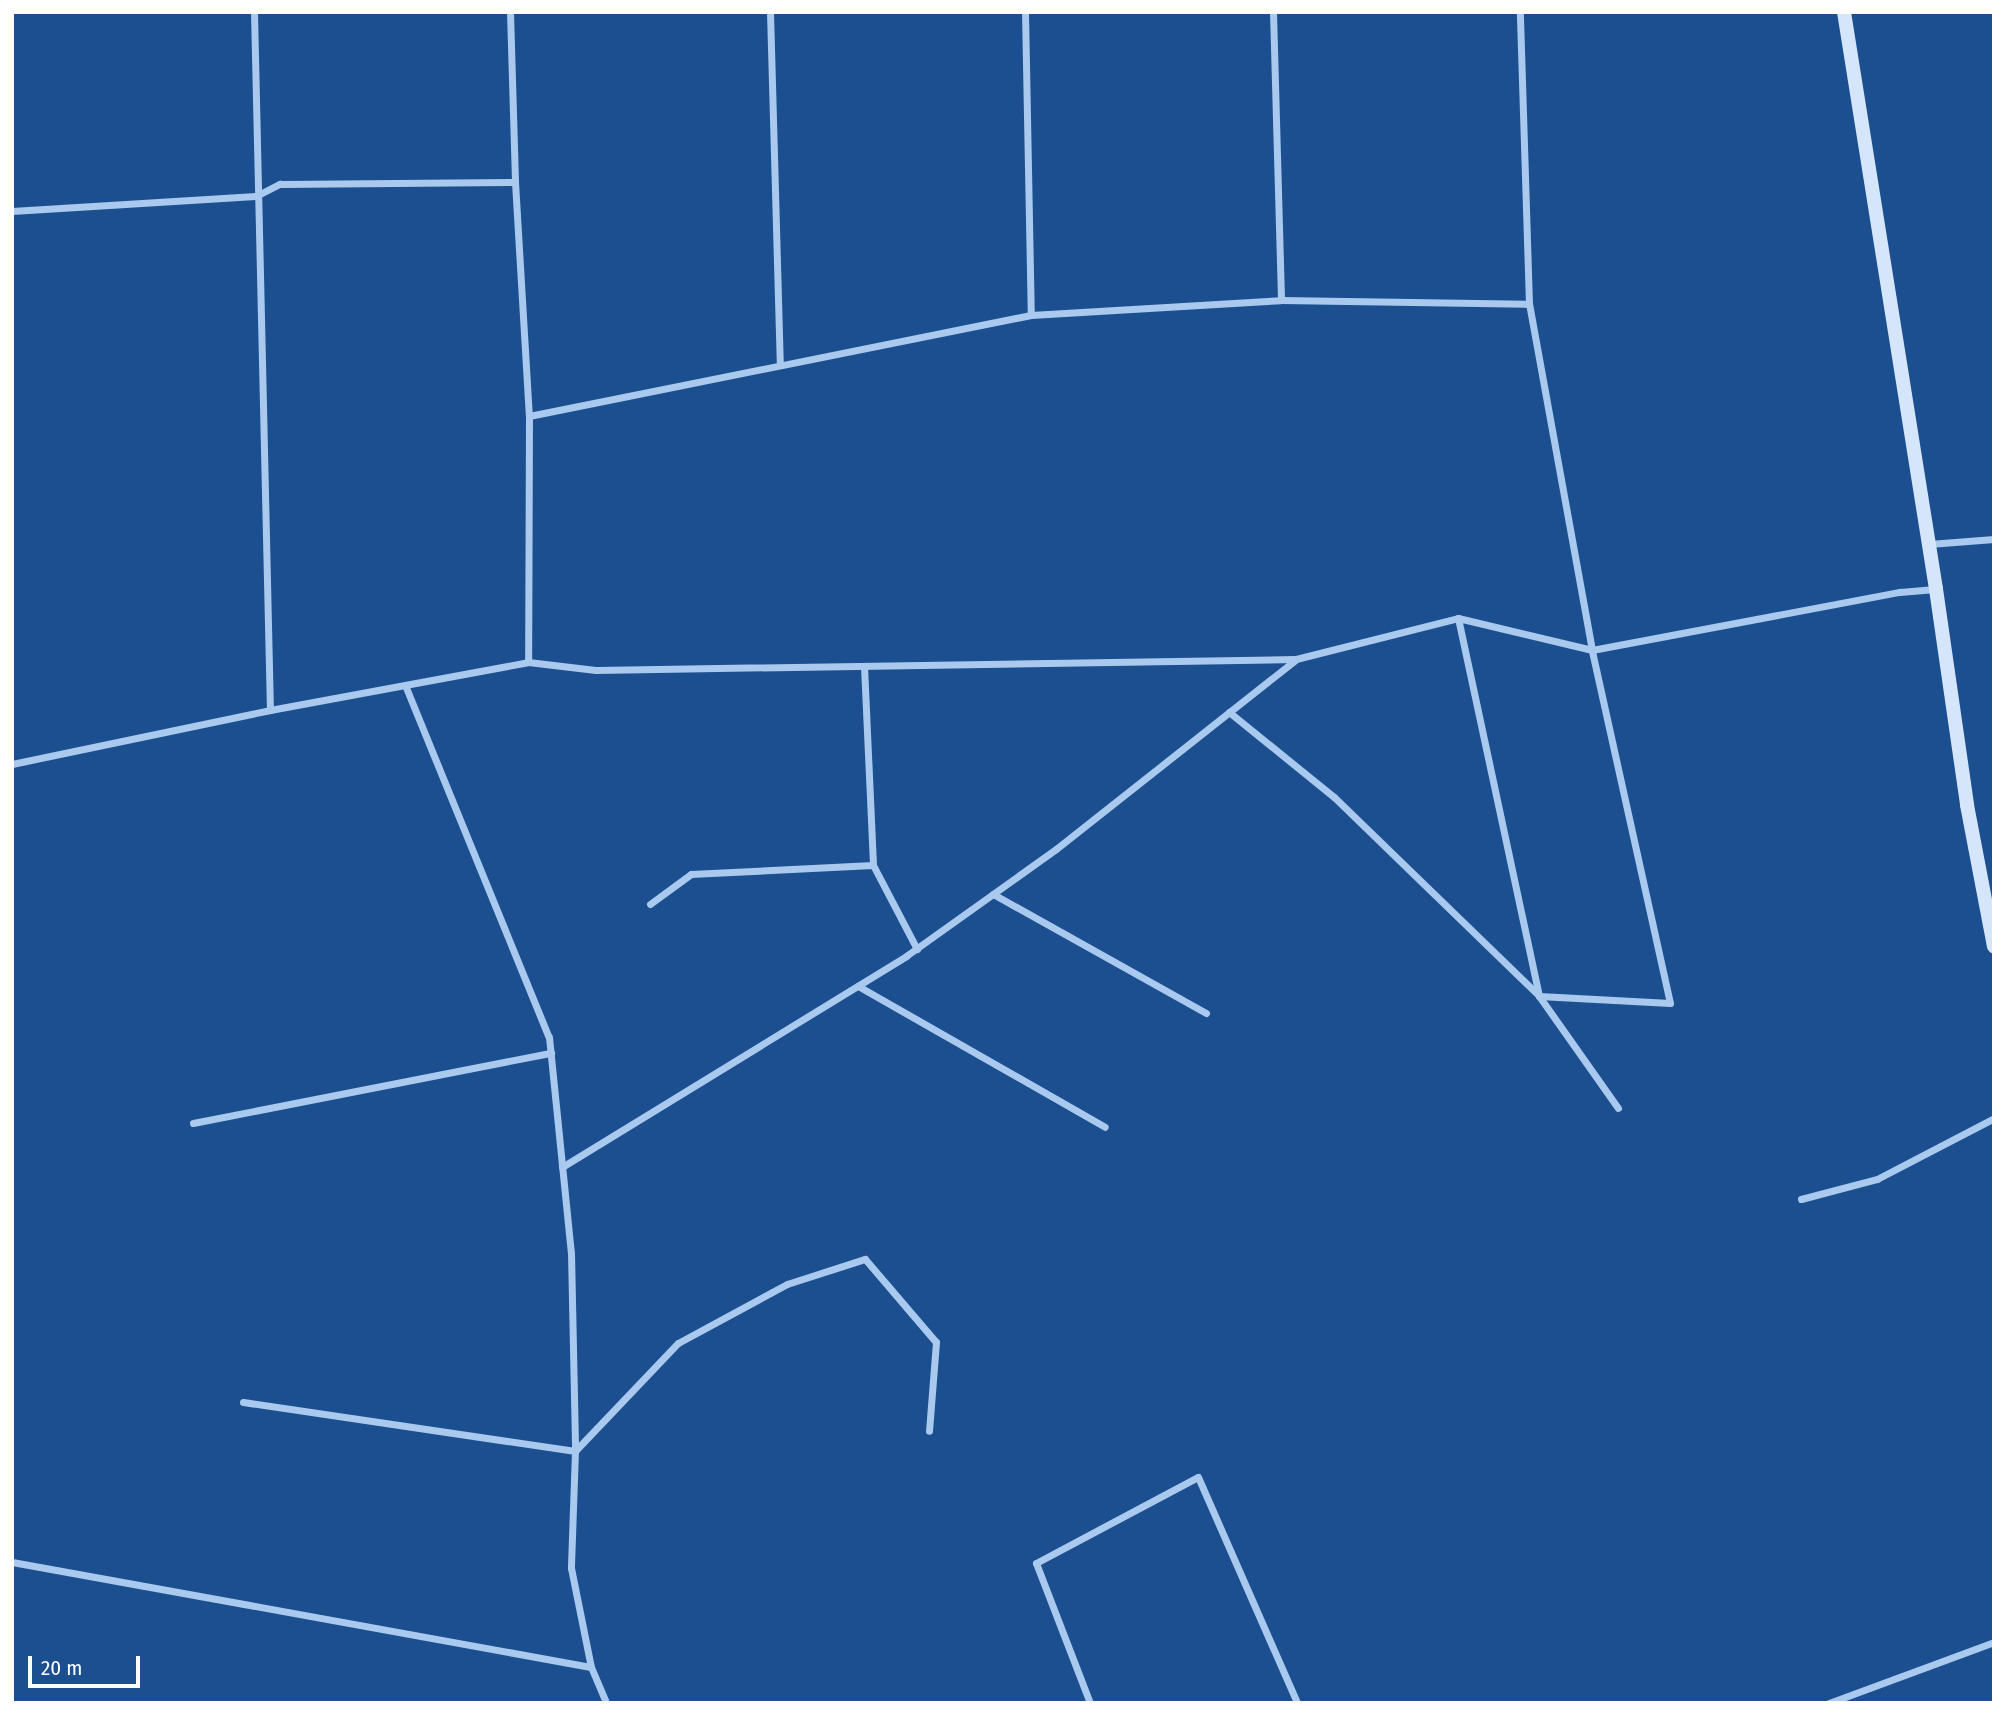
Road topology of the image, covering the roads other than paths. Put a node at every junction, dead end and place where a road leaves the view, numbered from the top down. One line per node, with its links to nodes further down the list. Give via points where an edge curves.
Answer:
1 (254, 12): 9 (street)
2 (510, 12): 8 (street)
3 (770, 12): 14 (street)
4 (1025, 12): 13 (street)
5 (1273, 12): 11 (street)
6 (1520, 12): 12 (street)
7 (1844, 12): 17 (street)
8 (515, 182): 9 (street, via 280,184); 15 (street)
9 (256, 196): 10 (street); 25 (street)
10 (12, 211)
11 (1281, 300): 12 (street); 13 (street)
12 (1529, 304): 20 (street)
13 (1031, 315): 14 (street)
14 (780, 365): 15 (street)
15 (529, 415): 22 (street)
16 (1994, 539): 17 (street)
17 (1929, 544): 18 (street)
18 (1936, 589): 20 (street); 31 (street, via 1967,805)
19 (1458, 618): 20 (street); 21 (street); 34 (street)
20 (1592, 650): 34 (street, via 1670,1003)
21 (1296, 659): 23 (street); 26 (street)
22 (527, 662): 23 (street, via 596,670); 24 (street)
23 (864, 666): 28 (street)
24 (405, 685): 25 (street); 36 (street, via 549,1037)
25 (270, 710): 27 (street)
26 (1229, 712): 29 (street); 34 (street, via 1334,797)
27 (12, 764)
28 (873, 865): 30 (street, via 691,874); 32 (street)
29 (993, 894): 32 (street); 35 (street)
30 (650, 904)
31 (1994, 946)
32 (917, 949): 33 (street)
33 (859, 986): 40 (street); 41 (street)
34 (1539, 996): 37 (street)
35 (1206, 1013)
36 (551, 1053): 39 (street); 41 (street)
37 (1618, 1108)
38 (1994, 1118): 42 (street, via 1877,1179)
39 (193, 1123)
40 (1104, 1127)
41 (562, 1167): 45 (street, via 571,1253)
42 (1801, 1199)
43 (243, 1402): 45 (street)
44 (929, 1431): 45 (street, via 936,1342 865,1259 787,1284 678,1343)
45 (575, 1451): 48 (street, via 571,1568)
46 (12, 1562): 48 (street)
47 (1994, 1642): 52 (street)
48 (591, 1667): 49 (street)
49 (606, 1703)
50 (1090, 1703): 51 (street, via 1036,1563 1198,1477)
51 (1297, 1703)
52 (1829, 1703)

